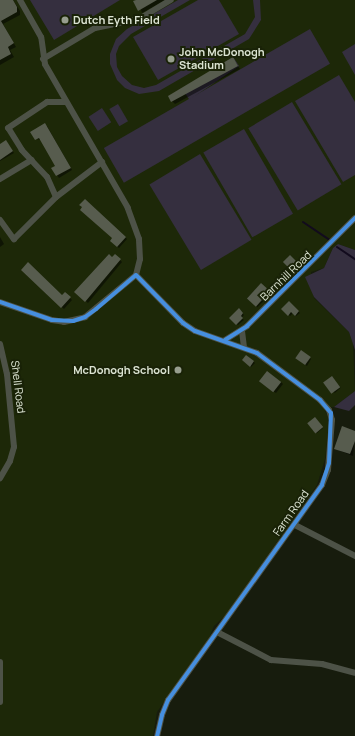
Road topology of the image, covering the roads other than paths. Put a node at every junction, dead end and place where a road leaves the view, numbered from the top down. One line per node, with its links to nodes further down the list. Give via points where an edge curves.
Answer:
1 (20, 0): 3 (street, via 41,37)
2 (171, 0): 3 (street, via 139,19 95,28)
3 (43, 59): 4 (street)
4 (66, 102): 5 (street, via 47,102 8,128); 6 (street)
5 (32, 160): 7 (street); 8 (street, via 47,177)
6 (102, 162): 8 (street); 11 (street, via 133,219 140,248)
7 (0, 179)
8 (56, 197): 10 (street, via 14,239)
9 (355, 218): 13 (street, Barnhill Road)
10 (0, 220)
11 (136, 275): 12 (street, via 96,309 85,317 73,321 52,320); 14 (street, Farm Road, via 183,323 195,331)
12 (0, 302)
13 (242, 331): 14 (street, Barnhill Road); 16 (street)
14 (225, 340): 16 (street, Farm Road)
15 (0, 344): 17 (street, Shell Road, via 6,368 14,447 10,462)
16 (244, 347): 18 (street, Farm Road, via 279,368 320,400 331,413 327,475)
17 (0, 478)
18 (295, 525): 19 (street); 20 (street, Farm Road)
19 (355, 556)
20 (217, 632): 22 (street, via 271,660 322,664); 24 (street, Farm Road, via 168,700)
21 (0, 662): 23 (street)
22 (355, 673)
23 (0, 702)
24 (157, 736)

